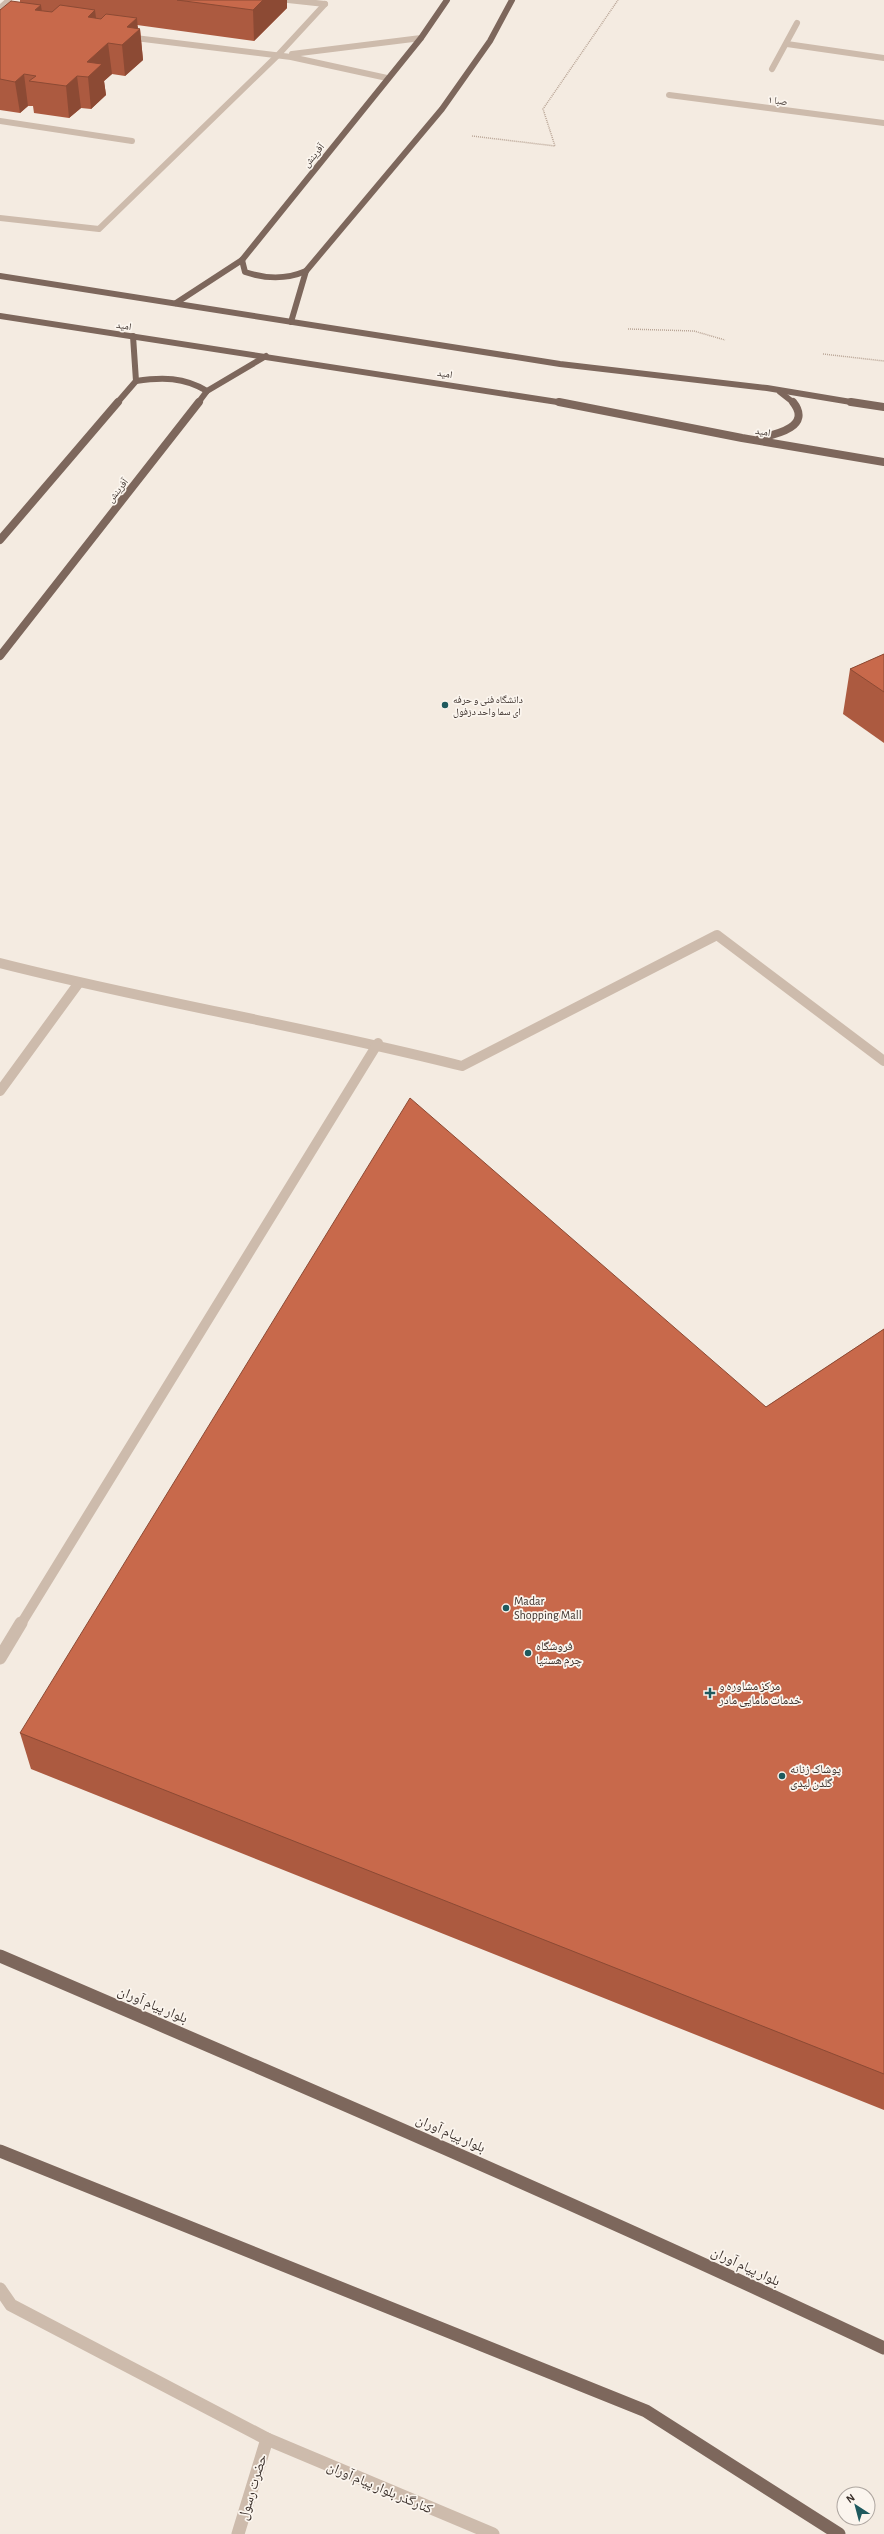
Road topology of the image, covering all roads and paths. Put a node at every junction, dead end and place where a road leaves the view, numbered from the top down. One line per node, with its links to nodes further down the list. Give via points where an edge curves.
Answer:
1 (9, 0): 6 (street)
2 (288, 0): 11 (street, via 325,4)
3 (447, 0): 9 (main road, آفرینش)
4 (512, 0): 18 (main road, via 490,41)
5 (618, 0): 18 (path, via 543,109 556,146)
6 (0, 8)
7 (798, 23): 10 (street)
8 (119, 36): 11 (street)
9 (421, 38): 11 (street); 14 (main road, آفرینش)
10 (787, 44): 12 (street); 13 (street)
11 (278, 56): 14 (street, via 351,67); 20 (street, via 99,229)
12 (884, 58)
13 (772, 69)
14 (387, 78): 21 (main road, آفرینش)
15 (669, 95): 17 (street, صبا ۱)
16 (0, 121): 19 (street)
17 (884, 123)
18 (425, 130): 22 (main road)
19 (132, 141)
20 (0, 218)
21 (242, 260): 22 (main road, via 245,272 262,278 295,276); 24 (main road, آفرینش)
22 (306, 271): 26 (main road)
23 (0, 276): 24 (main road)
24 (176, 303): 26 (main road)
25 (0, 316): 28 (main road, امید)
26 (291, 322): 34 (main road, via 560,364)
27 (625, 329): 29 (path, via 694,331)
28 (133, 336): 31 (main road, امید); 33 (main road)
29 (725, 340)
30 (816, 353): 32 (path)
31 (266, 356): 35 (main road, آفرینش); 37 (main road, امید, via 541,398)
32 (884, 361)
33 (136, 380): 35 (main road, via 169,378 198,385); 39 (main road)
34 (767, 388): 36 (main road); 37 (main road, via 786,396 799,407 797,424 775,436)
35 (207, 392): 40 (main road, آفرینش)
36 (884, 407)
37 (742, 438): 38 (main road, امید)
38 (884, 462)
39 (0, 540)
40 (0, 656)
41 (0, 963): 42 (street)
42 (78, 984): 43 (street); 45 (street)
43 (378, 1044): 44 (street, via 462,1066 717,935); 46 (street)
44 (884, 1061)
45 (0, 1091)
46 (0, 1658)
47 (0, 1956): 50 (main road, بلوار پیام آوران, via 371,2115 700,2261)
48 (0, 2151): 54 (main road, via 646,2411)
49 (0, 2289): 51 (street, کنارگذر بلوار پیام آوران, via 11,2305)
50 (884, 2348)
51 (267, 2439): 52 (street, حضرت رسول); 53 (street, کنارگذر بلوار پیام آوران)
52 (238, 2534)
53 (493, 2534)
54 (839, 2534)

